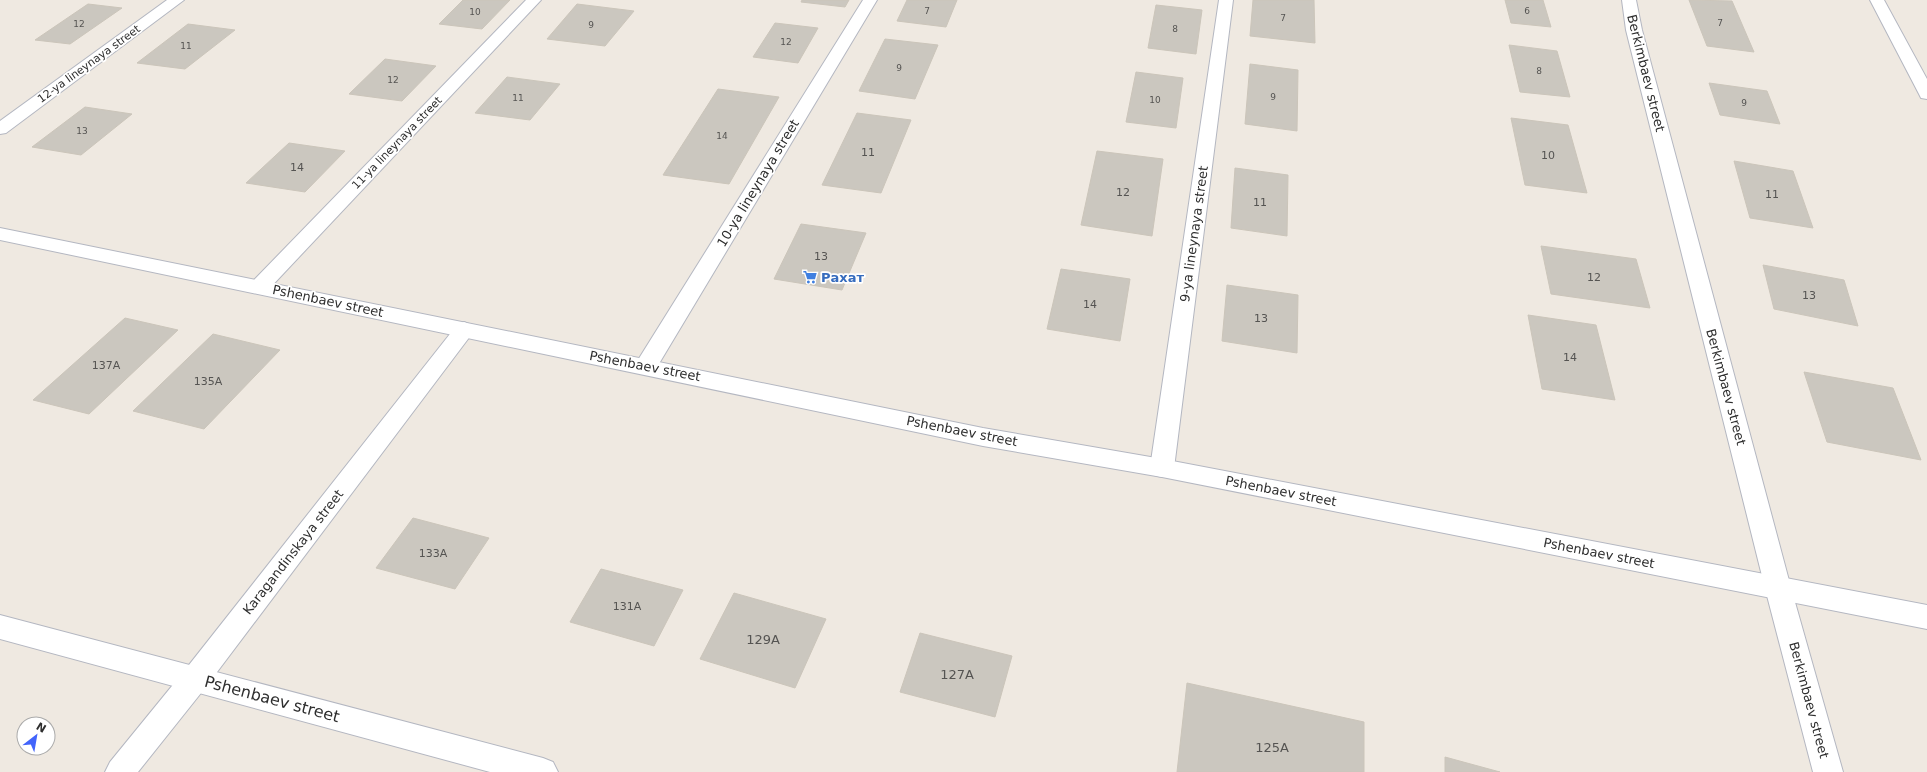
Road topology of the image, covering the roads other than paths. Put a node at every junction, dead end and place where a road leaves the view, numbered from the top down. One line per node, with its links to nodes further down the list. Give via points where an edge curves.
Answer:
1 (177, 0): 8 (street, 12-ya lineynaya street)
2 (534, 0): 10 (street, 11-ya lineynaya street)
3 (870, 0): 12 (street, 10-ya lineynaya street)
4 (1226, 0): 13 (street, 9-ya lineynaya street)
5 (1629, 0): 14 (street, Berkimbaev street, via 1634,30)
6 (1877, 0): 7 (street)
7 (1927, 94)
8 (0, 129)
9 (0, 234): 10 (street, Pshenbaev street)
10 (260, 286): 11 (street, Pshenbaev street)
11 (464, 330): 12 (street, Pshenbaev street); 17 (street, Karagandinskaya street)
12 (646, 366): 13 (street, Pshenbaev street, via 984,436)
13 (1162, 468): 14 (street, Pshenbaev street)
14 (1778, 588): 15 (street, Pshenbaev street); 20 (street, Berkimbaev street)
15 (1927, 617)
16 (0, 627): 17 (street, Pshenbaev street)
17 (194, 679): 18 (street, Karagandinskaya street); 19 (street, Pshenbaev street)
18 (120, 772)
19 (543, 772)
20 (1828, 772)

